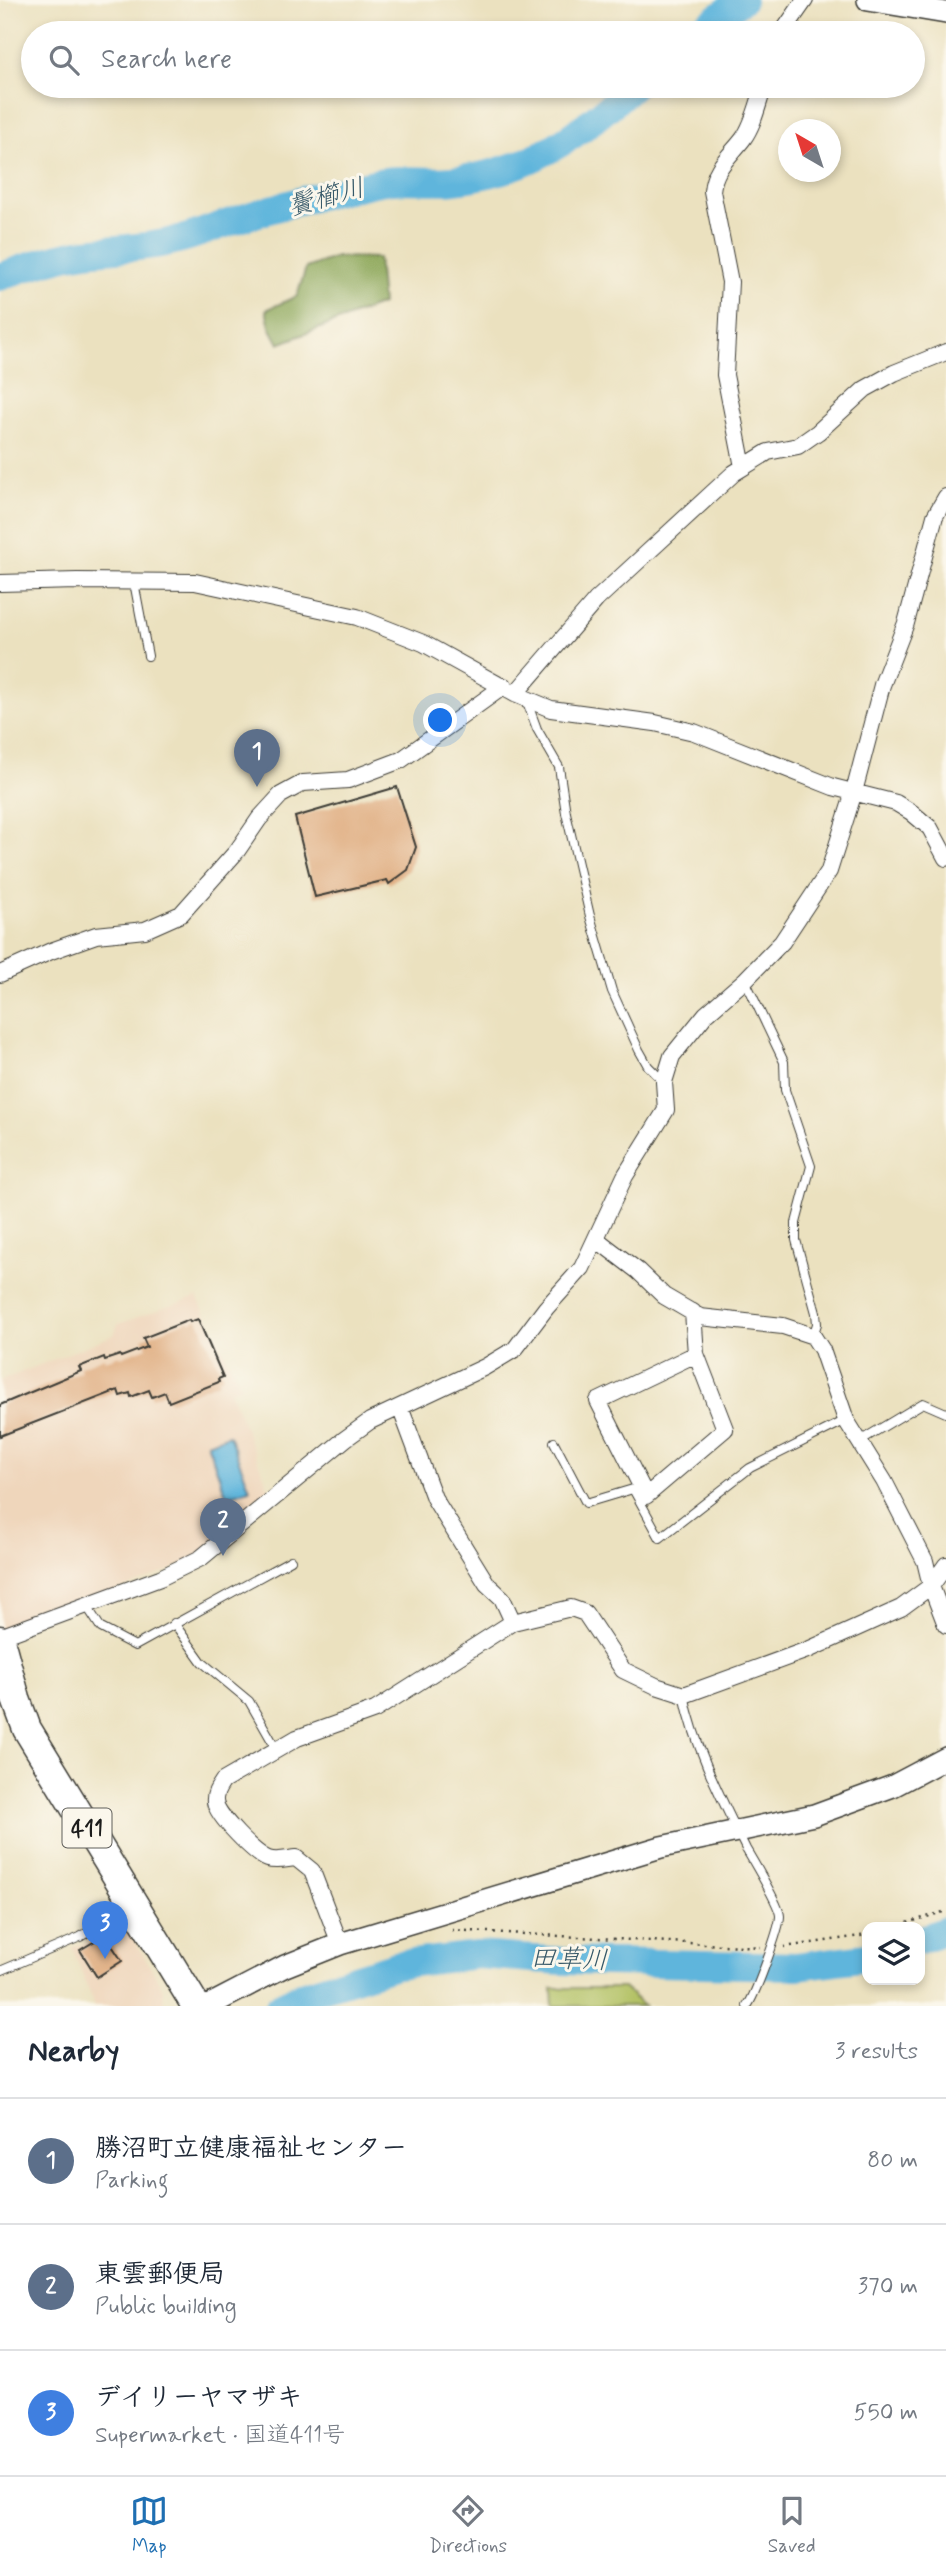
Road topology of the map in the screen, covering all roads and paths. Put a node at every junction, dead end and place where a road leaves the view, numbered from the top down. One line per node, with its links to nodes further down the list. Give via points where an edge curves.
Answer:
1 (805, 0): 4 (street)
2 (868, 0): 3 (street)
3 (946, 13)
4 (790, 21)
5 (760, 98): 7 (street, via 744,138 725,157 712,191 730,282 725,375)
6 (946, 352): 7 (street, via 865,389 798,446 768,452)
7 (743, 467): 12 (street, via 596,600)
8 (946, 497): 13 (street, via 935,516 906,623 882,685)
9 (134, 582): 10 (street); 11 (lane); 12 (street, via 195,582 357,617 423,643)
10 (0, 583)
11 (148, 656)
12 (515, 693): 13 (street, via 551,709 694,732); 15 (street, via 401,760 348,780 303,783 281,795 181,914 145,930 96,935); 17 (lane, via 559,767 587,903 612,991 639,1051)
13 (854, 792): 14 (street, via 911,812 930,828); 16 (street, via 829,871 782,943)
14 (946, 858)
15 (0, 974)
16 (745, 980): 17 (street, via 706,1014 672,1056); 20 (lane, via 784,1062 785,1090 810,1166 796,1240 816,1313)
17 (664, 1082): 18 (street, via 666,1110 625,1176)
18 (596, 1239): 19 (street, via 664,1296); 22 (street, via 582,1268 515,1349)
19 (693, 1312): 20 (street, via 700,1317 783,1326); 21 (street)
20 (813, 1336): 24 (street)
21 (696, 1354): 21 (street, via 725,1429 646,1496 597,1401)
22 (400, 1407): 30 (street, via 345,1439 201,1558); 31 (street, via 434,1498 486,1584 502,1598)
23 (946, 1413): 26 (lane, via 923,1403)
24 (846, 1420): 25 (lane, via 751,1468 660,1538 633,1489 586,1503); 26 (street)
25 (554, 1442)
26 (858, 1442): 29 (street, via 884,1481 925,1561)
27 (291, 1560): 32 (lane)
28 (946, 1565): 29 (street)
29 (931, 1586): 33 (street); 35 (street, via 901,1608 810,1649)
30 (86, 1605): 32 (lane, via 102,1628 135,1646); 34 (street)
31 (513, 1622): 35 (street, via 571,1608 585,1613 623,1670); 36 (street, via 375,1710 297,1738)
32 (174, 1623): 36 (lane, via 202,1662 249,1701)
33 (946, 1625)
34 (0, 1639): 39 (highway, 411, via 27,1729)
35 (684, 1695): 38 (lane, via 711,1775)
36 (277, 1750): 44 (street, via 223,1781 215,1801 255,1852 271,1860 296,1858 312,1871)
37 (946, 1758): 38 (street, via 867,1797)
38 (738, 1832): 44 (street, via 661,1847); 45 (lane, via 778,1905 780,1917)
39 (133, 1905): 46 (lane, via 80,1937); 47 (highway, 411)
40 (946, 1911): 41 (path)
41 (910, 1922)
42 (444, 1930): 45 (path)
43 (862, 1936): 45 (path)
44 (340, 1944): 48 (street)
45 (769, 1950): 49 (lane, via 759,1986)
46 (0, 1971)
47 (196, 2006)
48 (208, 2006)
49 (747, 2006)

